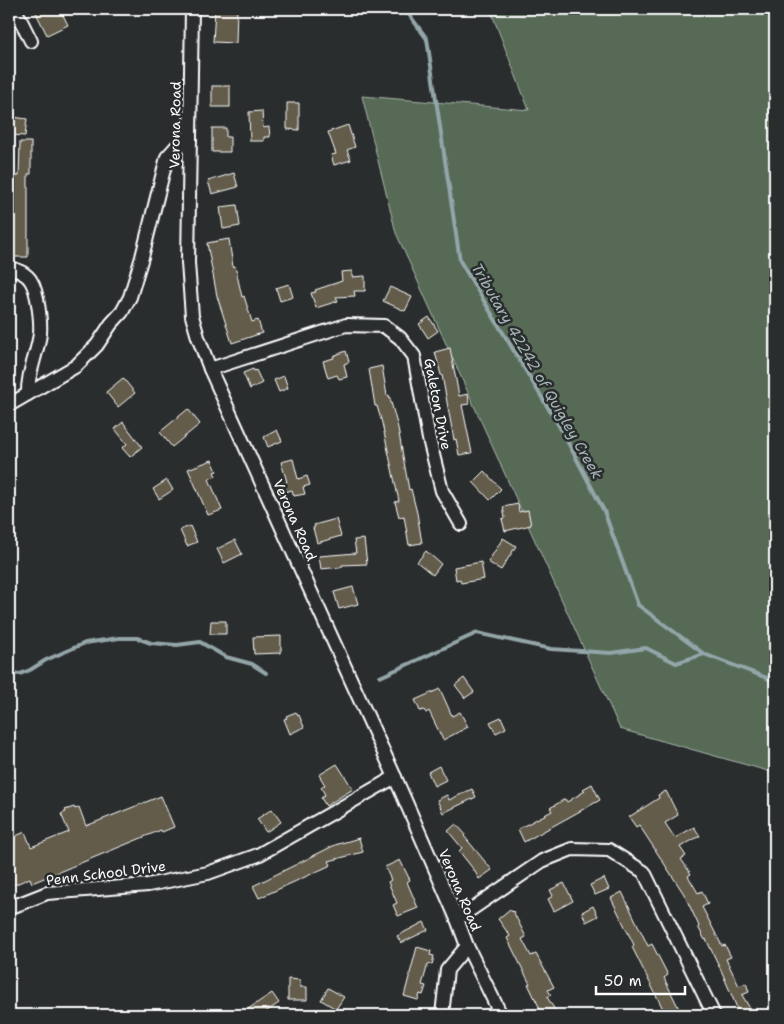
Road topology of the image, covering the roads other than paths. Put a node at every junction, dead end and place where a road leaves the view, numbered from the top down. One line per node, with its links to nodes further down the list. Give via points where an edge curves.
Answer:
1 (15, 9): 3 (street)
2 (192, 9): 4 (street, Verona Road)
3 (31, 41)
4 (190, 140): 6 (street, Verona Road, via 188,263 192,316); 7 (street, via 167,157 142,257 122,312 76,366)
5 (9, 268): 7 (street, via 22,272 31,281 39,317 40,332)
6 (210, 369): 9 (street, Galeton Drive, via 346,325 384,326 400,338 414,356 442,491); 10 (street, Verona Road)
7 (28, 394): 8 (street)
8 (9, 405)
9 (462, 524)
10 (395, 778): 11 (street, Penn School Drive, via 258,855 208,873 148,885 46,893); 12 (street, Verona Road)
11 (9, 908)
12 (457, 919): 13 (street, Verona Road); 16 (street, via 542,861 572,849 609,850 644,872)
13 (467, 946): 14 (street, via 447,970); 15 (street, Verona Road)
14 (442, 1015)
15 (501, 1015)
16 (714, 1015)

